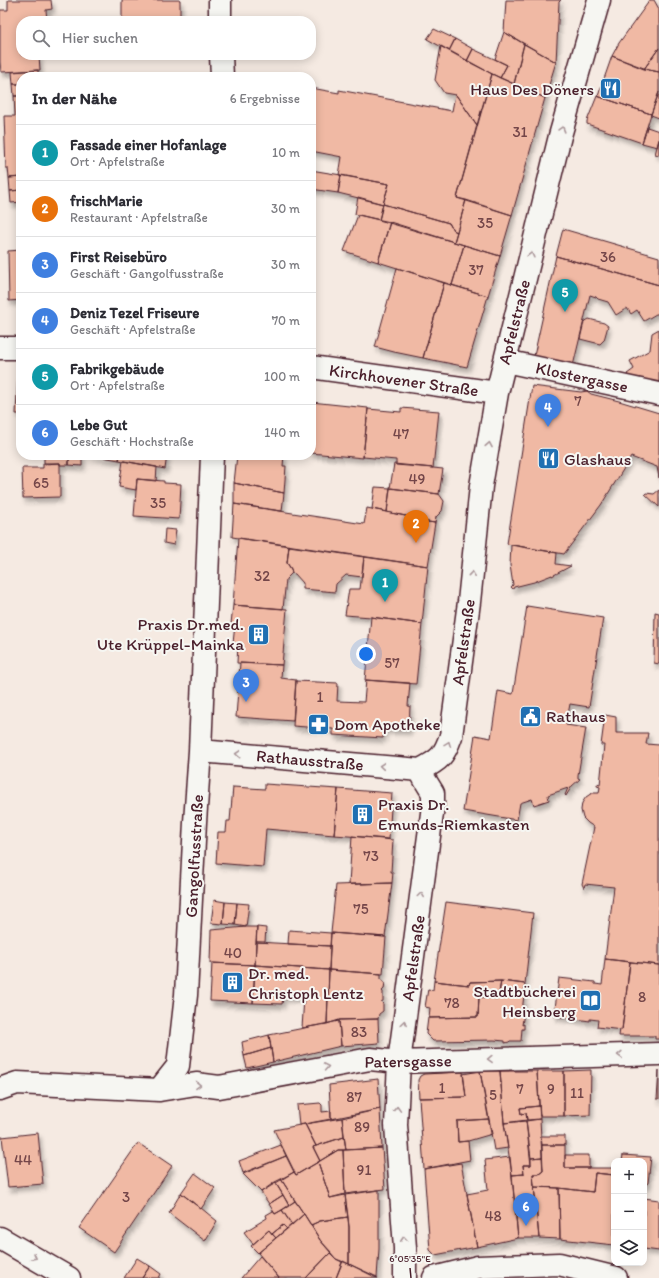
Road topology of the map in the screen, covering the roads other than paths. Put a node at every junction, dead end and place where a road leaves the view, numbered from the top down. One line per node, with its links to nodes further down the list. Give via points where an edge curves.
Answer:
1 (220, 0): 3 (street)
2 (599, 0): 8 (street, Apfelstraße, one-way to 2, via 560,136)
3 (220, 16)
4 (221, 60): 5 (street)
5 (222, 72)
6 (0, 348): 7 (street)
7 (16, 348)
8 (505, 361): 10 (street, Apfelstraße); 11 (street, Klostergasse)
9 (316, 368): 10 (street, Kirchhovener Straße)
10 (498, 393): 14 (street, Apfelstraße, one-way to 10, via 439,759 451,736 482,486)
11 (659, 394)
12 (212, 460): 13 (street, Gangolfusstraße)
13 (200, 751): 14 (street, Rathausstraße, one-way to 13); 18 (street, Gangolfusstraße, via 186,995 178,1066)
14 (420, 770): 16 (street, Apfelstraße, one-way to 14, via 434,806 433,793)
15 (659, 1054): 16 (street, Patersgasse, one-way to 16)
16 (399, 1062): 18 (street, Patersgasse, one-way to 16, via 196,1084 219,1087 370,1059); 21 (street, Apfelstraße, one-way to 16, via 396,1125)
17 (0, 1089): 18 (street, via 17,1084)
18 (159, 1090)
19 (0, 1238): 20 (street, one-way to 20)
20 (69, 1278)
21 (405, 1278)
22 (434, 1278): 23 (street, via 478,1267 558,1264)
23 (616, 1278)

